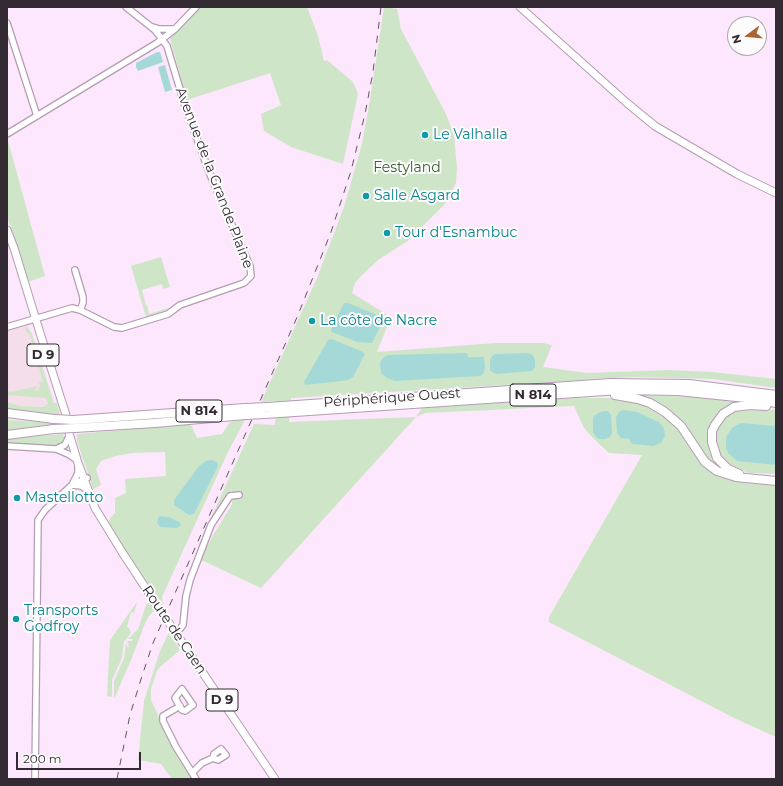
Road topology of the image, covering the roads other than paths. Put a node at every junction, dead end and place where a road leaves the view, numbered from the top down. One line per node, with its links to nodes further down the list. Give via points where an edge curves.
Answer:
1 (126, 7): 5 (street)
2 (196, 7): 6 (street)
3 (520, 7): 10 (main road, via 655,126 736,174)
4 (7, 23): 8 (street)
5 (151, 26): 6 (street); 7 (street)
6 (175, 29): 7 (street)
7 (162, 39): 8 (street); 14 (street, Avenue de la Grande Plaine, via 167,46 185,106 211,177 250,266 251,276 244,283 180,305 168,314 122,328 114,327)
8 (37, 116): 9 (street)
9 (7, 134)
10 (776, 193)
11 (7, 230): 15 (main road, Route de Caen / D 9)
12 (7, 234): 15 (main road, Route de Caen / D 9)
13 (75, 270): 14 (street, via 83,297)
14 (80, 310): 15 (street, Avenue de la Grande Plaine, via 69,308)
15 (34, 318): 16 (street, Avenue de la Grande Plaine); 25 (main road, Route de Caen / D 9); 25 (main road, Route de Caen / D 9, via 55,391)
16 (7, 327)
17 (558, 394): 19 (highway, Périphérique Ouest / N 814, via 620,390 678,391); 21 (highway, Périphérique Ouest / N 814); 32 (highway, via 618,395 643,400 675,421 687,434 705,462 717,471 736,478)
18 (776, 395): 21 (highway, Périphérique Ouest / N 814, via 689,384 610,383)
19 (776, 403)
20 (776, 407): 30 (highway, via 734,407 718,419 711,437 716,458 728,469 741,474)
21 (290, 409): 25 (highway, Périphérique Ouest / N 814, bridge)
22 (7, 413): 24 (highway, Périphérique Ouest / N 814)
23 (7, 418): 24 (highway)
24 (54, 419): 25 (highway, Périphérique Ouest / N 814, bridge)
25 (70, 429): 26 (highway, Périphérique Ouest / N 814, bridge); 28 (street, via 65,445); 28 (street, via 66,449); 29 (main road, Route de Caen); 31 (main road, Route de Caen / D 9)
26 (7, 435)
27 (7, 446): 28 (street)
28 (58, 450): 29 (street)
29 (77, 461): 31 (main road, Route de Caen / D 9); 33 (street, via 78,473)
30 (776, 477)
31 (86, 479): 33 (street); 34 (main road, Route de Caen / D 9); 36 (main road, Route de Caen / D 9)
32 (776, 481)
33 (72, 485): 34 (street); 42 (street, via 40,515 37,527)
34 (88, 490): 36 (main road, Route de Caen / D 9)
35 (239, 494): 37 (street, via 230,496 211,525 190,580 183,625)
36 (103, 520): 37 (main road, Route de Caen / D 9, bridge)
37 (176, 634): 41 (main road, Route de Caen / D 9)
38 (180, 706): 40 (street, via 163,716 163,721)
39 (213, 758): 40 (street, via 202,763)
40 (192, 773): 43 (street)
41 (275, 778)
42 (35, 779)
43 (196, 779)

